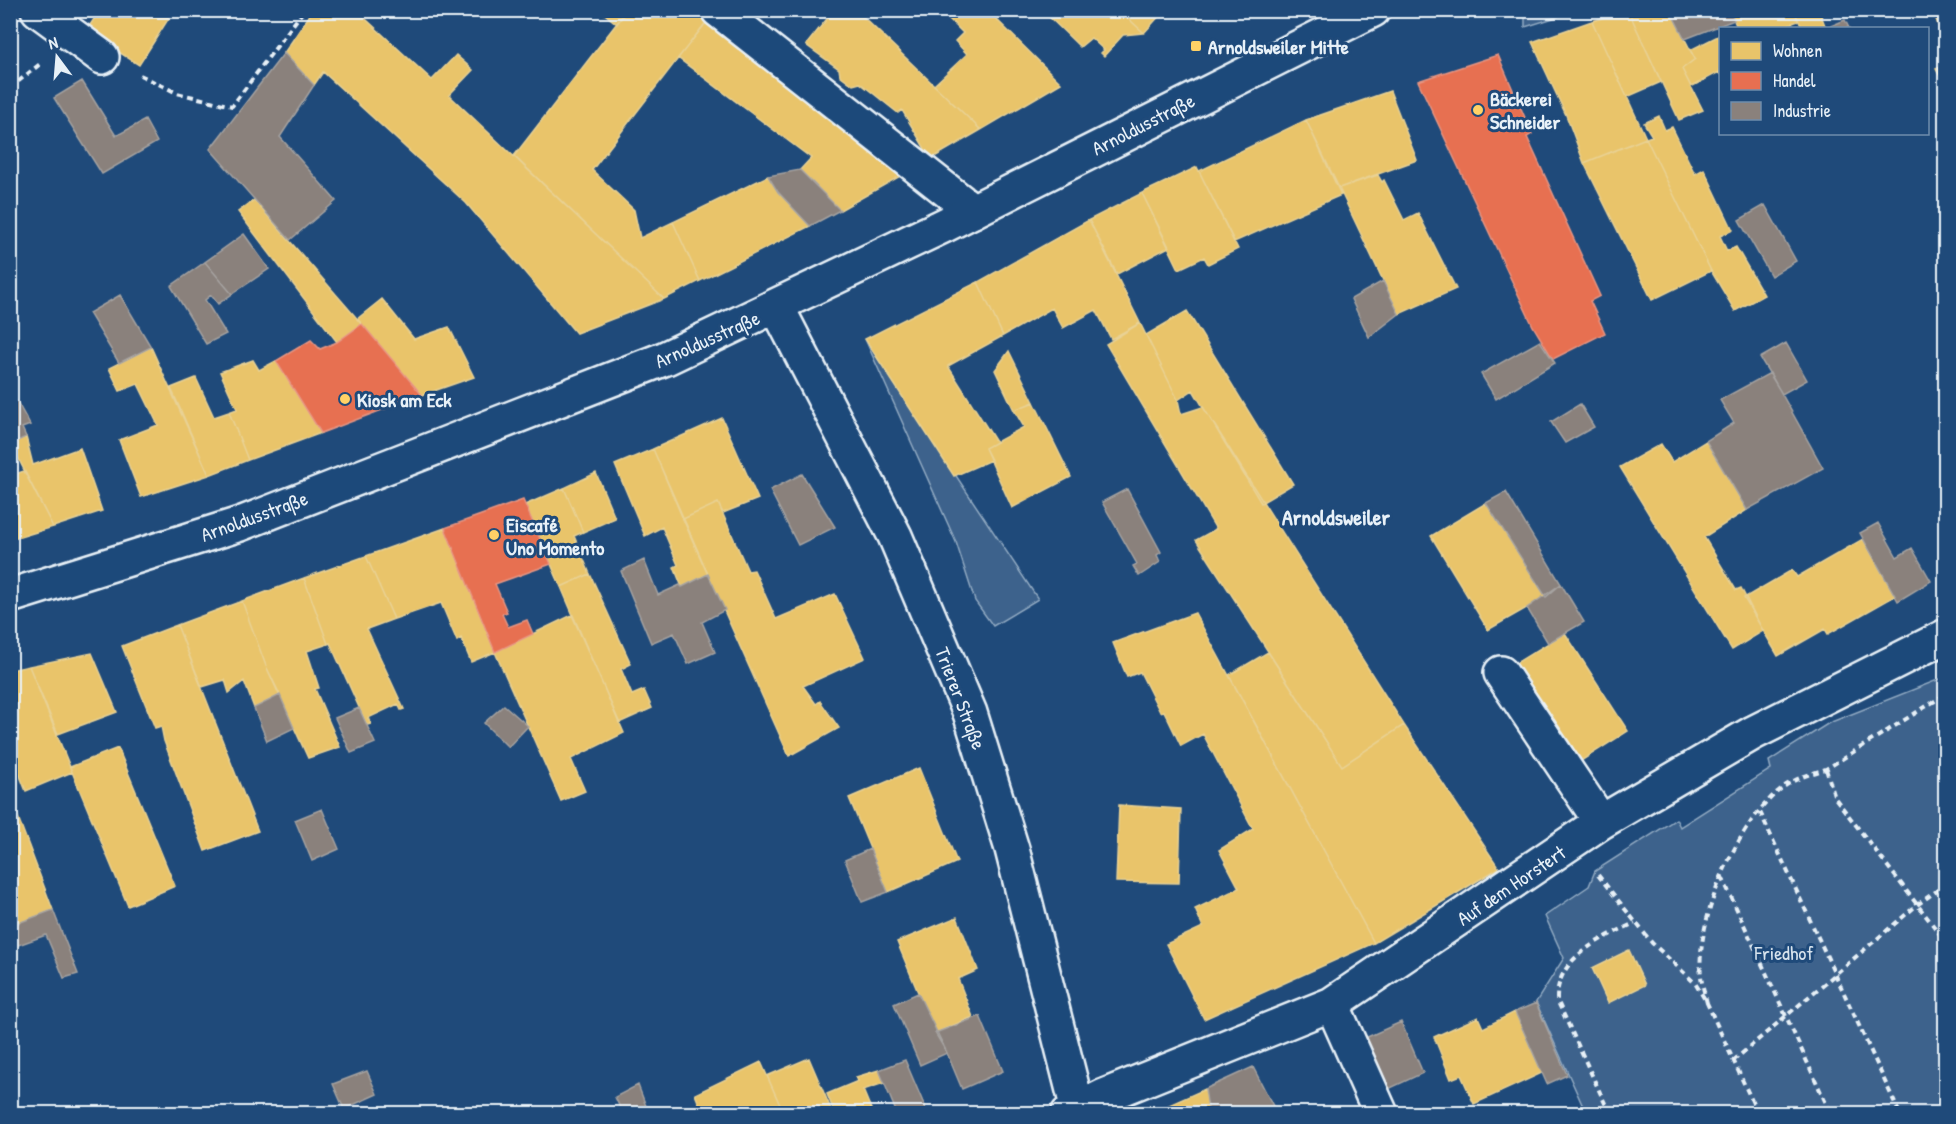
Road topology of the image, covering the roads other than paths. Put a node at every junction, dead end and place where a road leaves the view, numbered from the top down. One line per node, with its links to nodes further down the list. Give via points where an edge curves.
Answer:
1 (38, 10): 5 (street)
2 (718, 10): 6 (street)
3 (1373, 10): 4 (street, Arnoldusstraße)
4 (1335, 18): 6 (street, Arnoldusstraße)
5 (102, 57)
6 (973, 211): 7 (street, Arnoldusstraße)
7 (777, 306): 8 (street, Arnoldusstraße, via 666,358 240,524); 13 (street, Trierer Straße, via 895,536 970,713 1012,849)
8 (10, 596)
9 (1946, 636): 11 (street, Auf dem Horstert, via 1753,733)
10 (1501, 673): 11 (street)
11 (1601, 822): 12 (street, Auf dem Horstert)
12 (1332, 1004): 13 (street, Auf dem Horstert, via 1104,1096); 14 (street)
13 (1075, 1112)
14 (1381, 1113)

